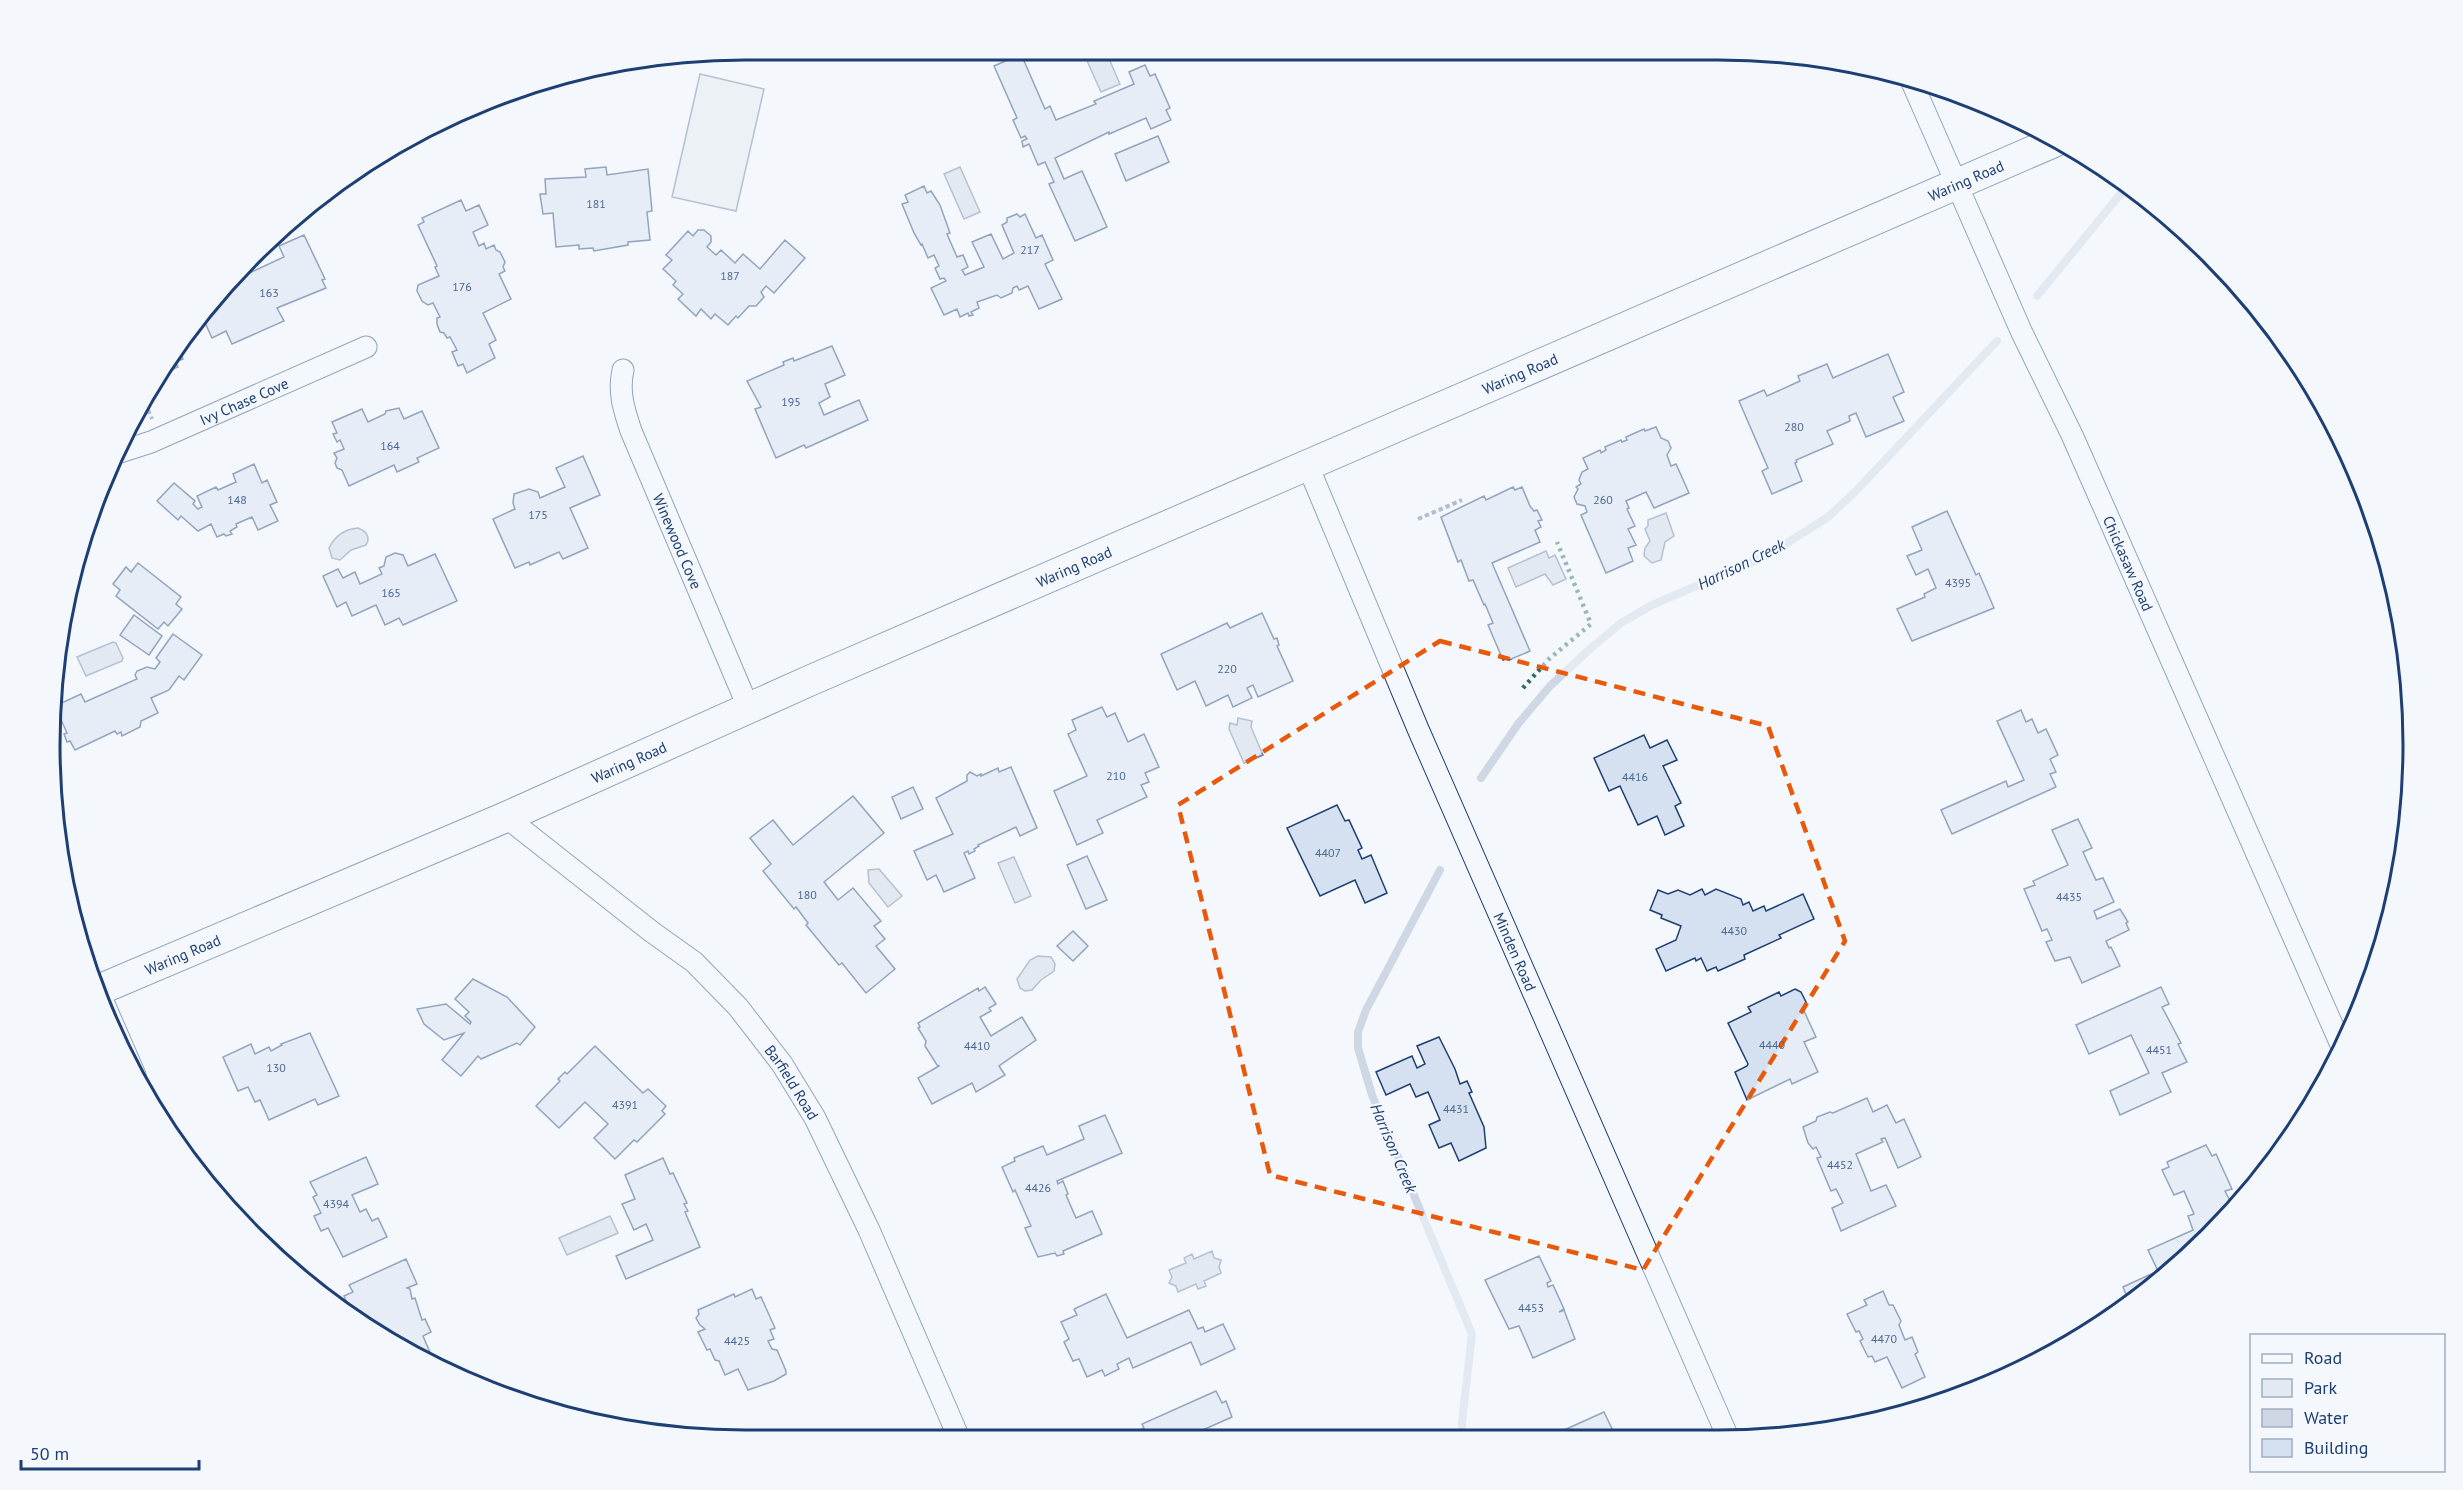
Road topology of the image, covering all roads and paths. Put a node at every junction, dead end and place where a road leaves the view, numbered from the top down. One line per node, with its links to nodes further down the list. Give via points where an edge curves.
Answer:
1 (1915, 89): 3 (street, Chickasaw Road)
2 (2047, 145): 3 (main road, Waring Road)
3 (1957, 184): 9 (main road, Waring Road); 15 (street, Chickasaw Road)
4 (366, 348): 8 (street, Ivy Chase Cove)
5 (623, 370): 12 (street, Winewood Cove, via 621,395 631,431)
6 (148, 410): 7 (path)
7 (155, 425)
8 (128, 449)
9 (1308, 466): 12 (main road, Waring Road); 17 (street, Minden Road, via 1418,729)
10 (1462, 500): 11 (path)
11 (1418, 519)
12 (749, 709): 13 (main road, Waring Road)
13 (506, 817): 14 (main road, Waring Road); 16 (street, Barfield Road, via 694,962 754,1026 782,1064 815,1118 854,1199)
14 (105, 988)
15 (2337, 1036)
16 (956, 1430)
17 (1725, 1430)

